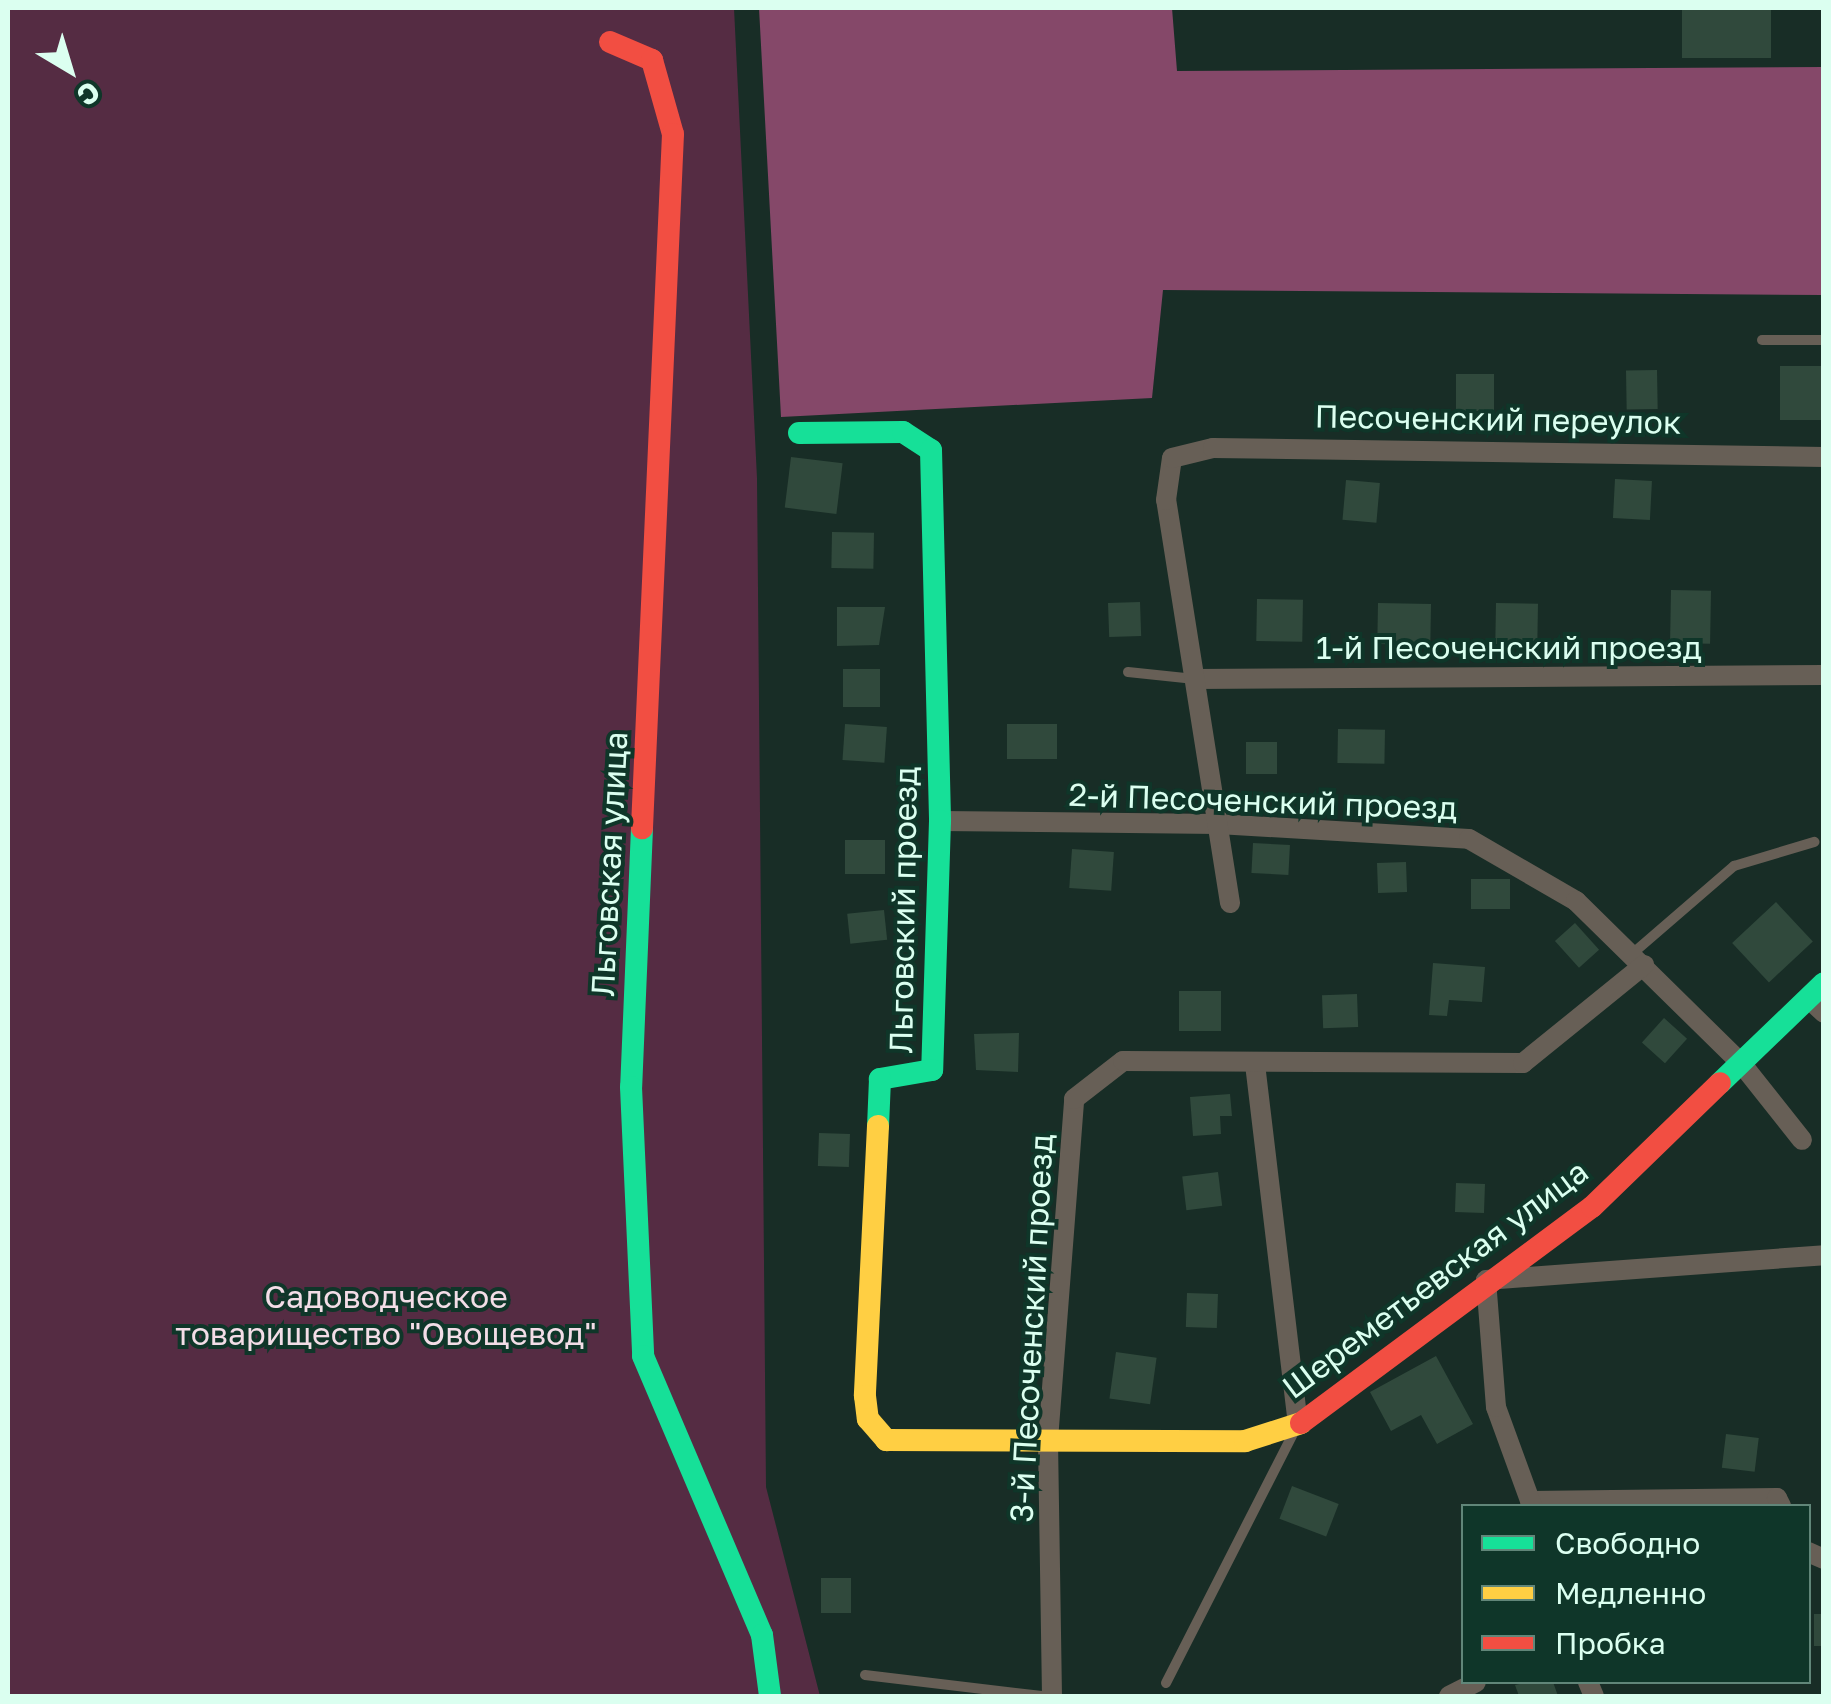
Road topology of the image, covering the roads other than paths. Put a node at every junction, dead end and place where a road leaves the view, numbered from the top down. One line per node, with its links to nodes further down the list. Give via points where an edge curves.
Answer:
1 (610, 42): 28 (street, Льговская улица, via 652,60 666,88 673,134 631,1088 644,1356 762,1635)
2 (1762, 340): 3 (lane)
3 (1824, 340)
4 (800, 433): 9 (street, Льговский проезд, via 903,432 931,450)
5 (1824, 456): 8 (street, Песоченский переулок, via 1212,448 1172,458 1166,500)
6 (1128, 672): 8 (lane)
7 (1824, 675): 8 (street, 1-й Песоченский проезд)
8 (1196, 679): 10 (street)
9 (940, 821): 10 (street, 2-й Песоченский проезд); 21 (street, Льговский проезд, via 932,1070 880,1079 865,1396 868,1419)
10 (1218, 824): 12 (street); 13 (street, 2-й Песоченский проезд, via 1469,839 1576,900)
11 (1814, 842): 13 (lane, via 1734,866)
12 (1230, 903)
13 (1638, 960): 15 (street, 3-й Песоченский проезд, via 1523,1062); 16 (street, 2-й Песоченский проезд)
14 (1818, 998): 16 (street, Шереметьевская улица)
15 (1255, 1064): 20 (street); 22 (street, 3-й Песоченский проезд, via 1124,1061 1074,1100)
16 (1741, 1064): 17 (street, 2-й Песоченский проезд); 19 (street, Шереметьевская улица, via 1592,1206)
17 (1802, 1140)
18 (1824, 1254): 19 (street)
19 (1486, 1280): 20 (street, Шереметьевская улица); 23 (street, via 1496,1407)
20 (1298, 1425): 22 (street, Шереметьевская улица, via 1245,1441); 26 (lane)
21 (886, 1440): 22 (street, Шереметьевская улица)
22 (1048, 1440): 30 (street, 3-й Песоченский проезд)
23 (1531, 1504): 24 (street, via 1776,1498)
24 (1780, 1504)
25 (865, 1675): 29 (lane)
26 (1166, 1682)
27 (1472, 1684): 31 (street)
28 (770, 1696)
29 (1042, 1696)
30 (1052, 1696)
31 (1449, 1696)

